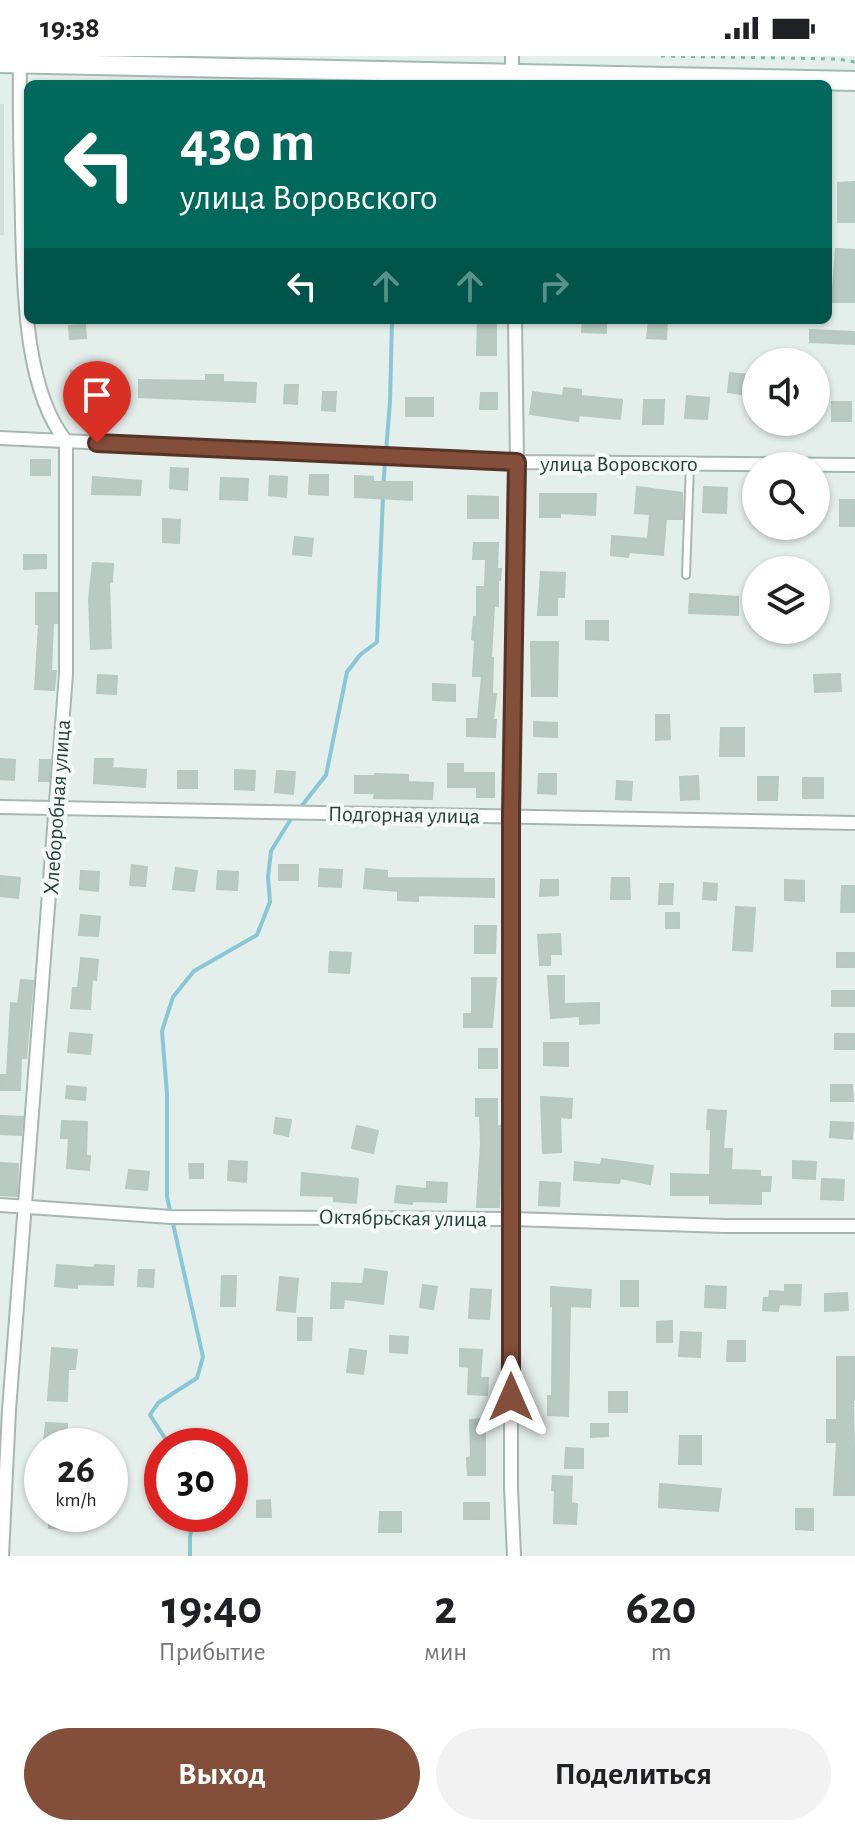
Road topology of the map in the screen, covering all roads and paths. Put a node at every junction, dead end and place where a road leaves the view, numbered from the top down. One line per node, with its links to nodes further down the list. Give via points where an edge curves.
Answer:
1 (661, 56): 2 (path)
2 (855, 62)
3 (0, 63): 6 (street)
4 (234, 63): 5 (street); 6 (street)
5 (288, 63): 7 (street)
6 (20, 64): 11 (street, Хлеборобная улица)
7 (512, 71): 8 (street)
8 (821, 80)
9 (832, 80): 10 (street)
10 (855, 81)
11 (24, 264)
12 (27, 324): 15 (street, Хлеборобная улица, via 42,396)
13 (515, 324): 16 (street)
14 (0, 438): 15 (street, улица Воровского)
15 (66, 441): 16 (street, улица Воровского); 21 (street, Хлеборобная улица, via 66,674)
16 (517, 462): 17 (street, улица Воровского); 22 (street)
17 (690, 464): 18 (street, улица Воровского); 19 (lane)
18 (855, 465)
19 (686, 575)
20 (0, 807): 21 (street, Подгорная улица)
21 (56, 808): 22 (street, Подгорная улица); 25 (street, Хлеборобная улица)
22 (511, 815): 23 (street, Подгорная улица); 26 (street)
23 (855, 823)
24 (0, 1205): 25 (street, Октябрьская улица)
25 (25, 1206): 26 (street, Октябрьская улица, via 171,1217); 28 (street, Хлеборобная улица)
26 (512, 1219): 27 (street, Октябрьская улица); 30 (street)
27 (855, 1226)
28 (4, 1410): 29 (street, Хлеборобная улица)
29 (2, 1556)
30 (514, 1556)

